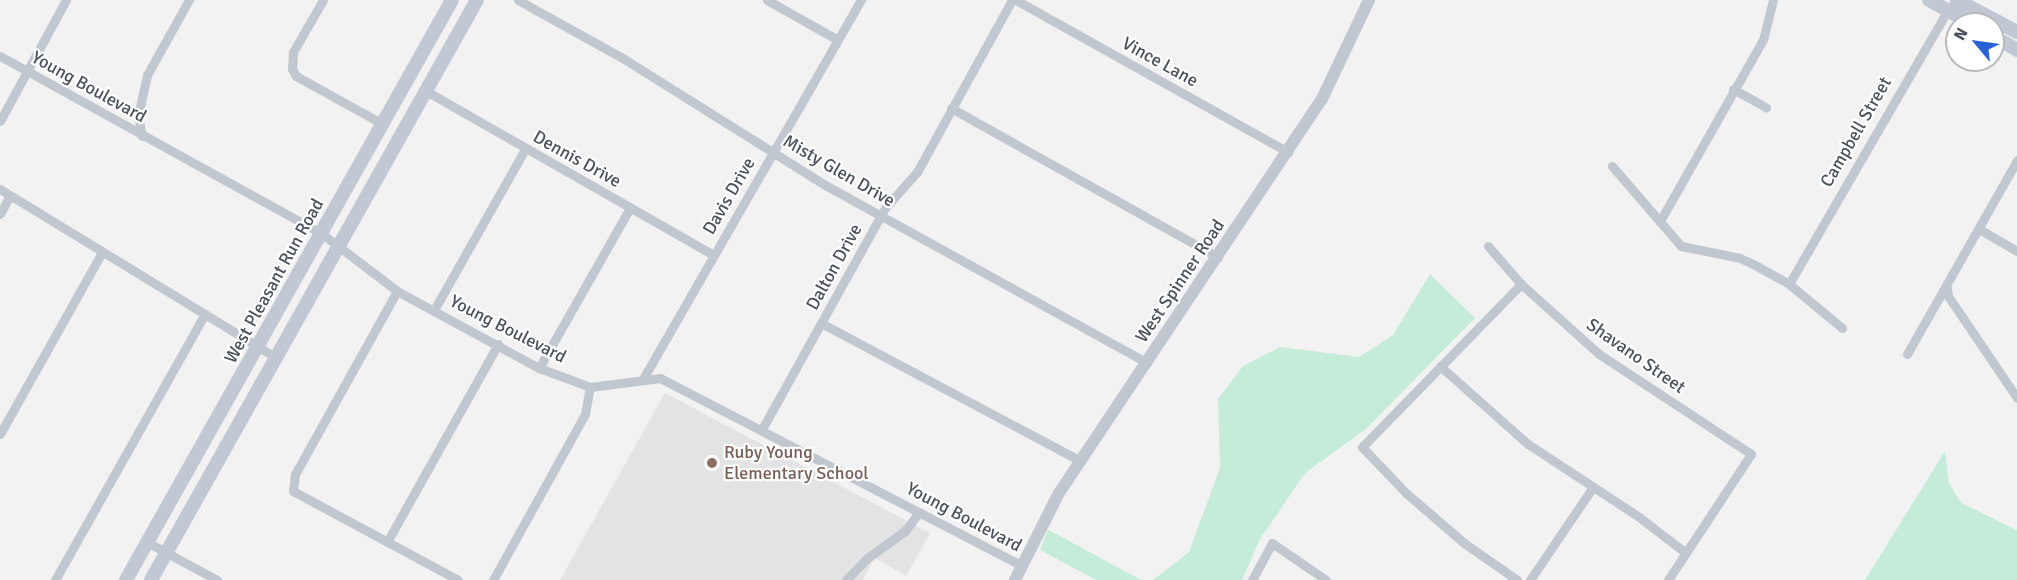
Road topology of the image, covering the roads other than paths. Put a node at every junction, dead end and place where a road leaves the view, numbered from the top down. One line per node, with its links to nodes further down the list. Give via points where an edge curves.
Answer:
1 (66, 0): 17 (street)
2 (189, 0): 24 (street, via 147,75 138,116)
3 (323, 0): 23 (street, via 293,52 289,62 292,69 296,76)
4 (452, 0): 23 (main road, West Pleasant Run Road)
5 (518, 0): 27 (street, Misty Glen Drive, via 621,57)
6 (766, 0): 15 (street)
7 (861, 0): 15 (street, Davis Drive)
8 (1014, 0): 21 (street, Dalton Drive); 26 (street, Vince Lane)
9 (1369, 0): 26 (street, West Spinner Road, via 1338,71)
10 (1773, 0): 18 (street, via 1763,40)
11 (1929, 0): 13 (main road)
12 (474, 1): 19 (main road)
13 (1953, 3): 14 (main road); 45 (street, Campbell Street)
14 (2017, 32)
15 (838, 40): 27 (street, Davis Drive)
16 (0, 56): 17 (street, Young Boulevard)
17 (28, 71): 22 (street); 24 (street, Young Boulevard)
18 (1733, 89): 20 (street); 35 (street)
19 (426, 91): 25 (street, Dennis Drive); 39 (main road)
20 (1766, 107)
21 (951, 108): 34 (street, Dalton Drive, via 917,172); 43 (street)
22 (0, 121)
23 (383, 124): 37 (main road, West Pleasant Run Road)
24 (142, 136): 37 (street, Young Boulevard)
25 (525, 149): 32 (street, Dennis Drive); 48 (street)
26 (1288, 152): 43 (street, West Spinner Road)
27 (773, 153): 34 (street, Misty Glen Drive); 42 (street, Davis Drive)
28 (2017, 160): 36 (street)
29 (1612, 166): 35 (street)
30 (0, 189): 31 (street)
31 (10, 195): 33 (street); 41 (street)
32 (630, 207): 42 (street, Dennis Drive); 58 (street)
33 (0, 214)
34 (881, 215): 50 (street, Dalton Drive); 56 (street, Misty Glen Drive)
35 (1660, 221): 45 (street, via 1681,246 1740,258)
36 (1979, 229): 40 (street); 46 (street)
37 (321, 234): 39 (street, Young Boulevard); 53 (main road, West Pleasant Run Road)
38 (1488, 246): 44 (street, Shavano Street)
39 (339, 247): 47 (street, Young Boulevard); 55 (main road)
40 (2017, 251)
41 (102, 252): 49 (street); 63 (street)
42 (713, 255): 59 (street, Davis Drive)
43 (1218, 257): 56 (street, West Spinner Road)
44 (1521, 284): 57 (street); 70 (street, Shavano Street, via 1599,354 1750,454)
45 (1789, 284): 51 (street)
46 (1947, 288): 54 (street); 61 (street, via 1948,296)
47 (398, 291): 48 (street, Young Boulevard); 68 (street, via 292,482 297,495)
48 (434, 310): 52 (street, Young Boulevard)
49 (204, 314): 53 (street); 72 (street)
50 (821, 323): 62 (street, Dalton Drive); 64 (street)
51 (1842, 328)
52 (498, 344): 58 (street, Young Boulevard); 68 (street)
53 (258, 345): 55 (street); 67 (main road, West Pleasant Run Road)
54 (1907, 354)
55 (277, 358): 69 (main road)
56 (1148, 363): 64 (street, West Spinner Road)
57 (1440, 366): 65 (street, via 1519,437); 82 (street, via 1362,447 1405,492 1464,543)
58 (539, 368): 60 (street, Young Boulevard)
59 (644, 377): 60 (street, Young Boulevard); 62 (street, Young Boulevard, via 669,382)
60 (590, 387): 77 (street, via 585,414)
61 (2017, 398)
62 (762, 429): 66 (street, Young Boulevard)
63 (0, 434)
64 (1080, 461): 71 (street, West Spinner Road)
65 (1593, 488): 70 (street); 83 (street)
66 (919, 512): 71 (street, Young Boulevard); 78 (street, via 906,530 866,559)
67 (147, 542): 69 (street); 73 (main road, West Pleasant Run Road)
68 (387, 542): 76 (street)
69 (166, 553): 74 (main road); 75 (street)
70 (1686, 553): 84 (street)
71 (1022, 566): 79 (street, West Spinner Road)
72 (56, 580)
73 (126, 580)
74 (151, 580)
75 (217, 580)
76 (458, 580)
77 (493, 580)
78 (846, 580)
79 (1016, 580)
80 (1252, 580): 81 (street, via 1272,543)
81 (1326, 580)
82 (1517, 580)
83 (1530, 580)
84 (1668, 580)

